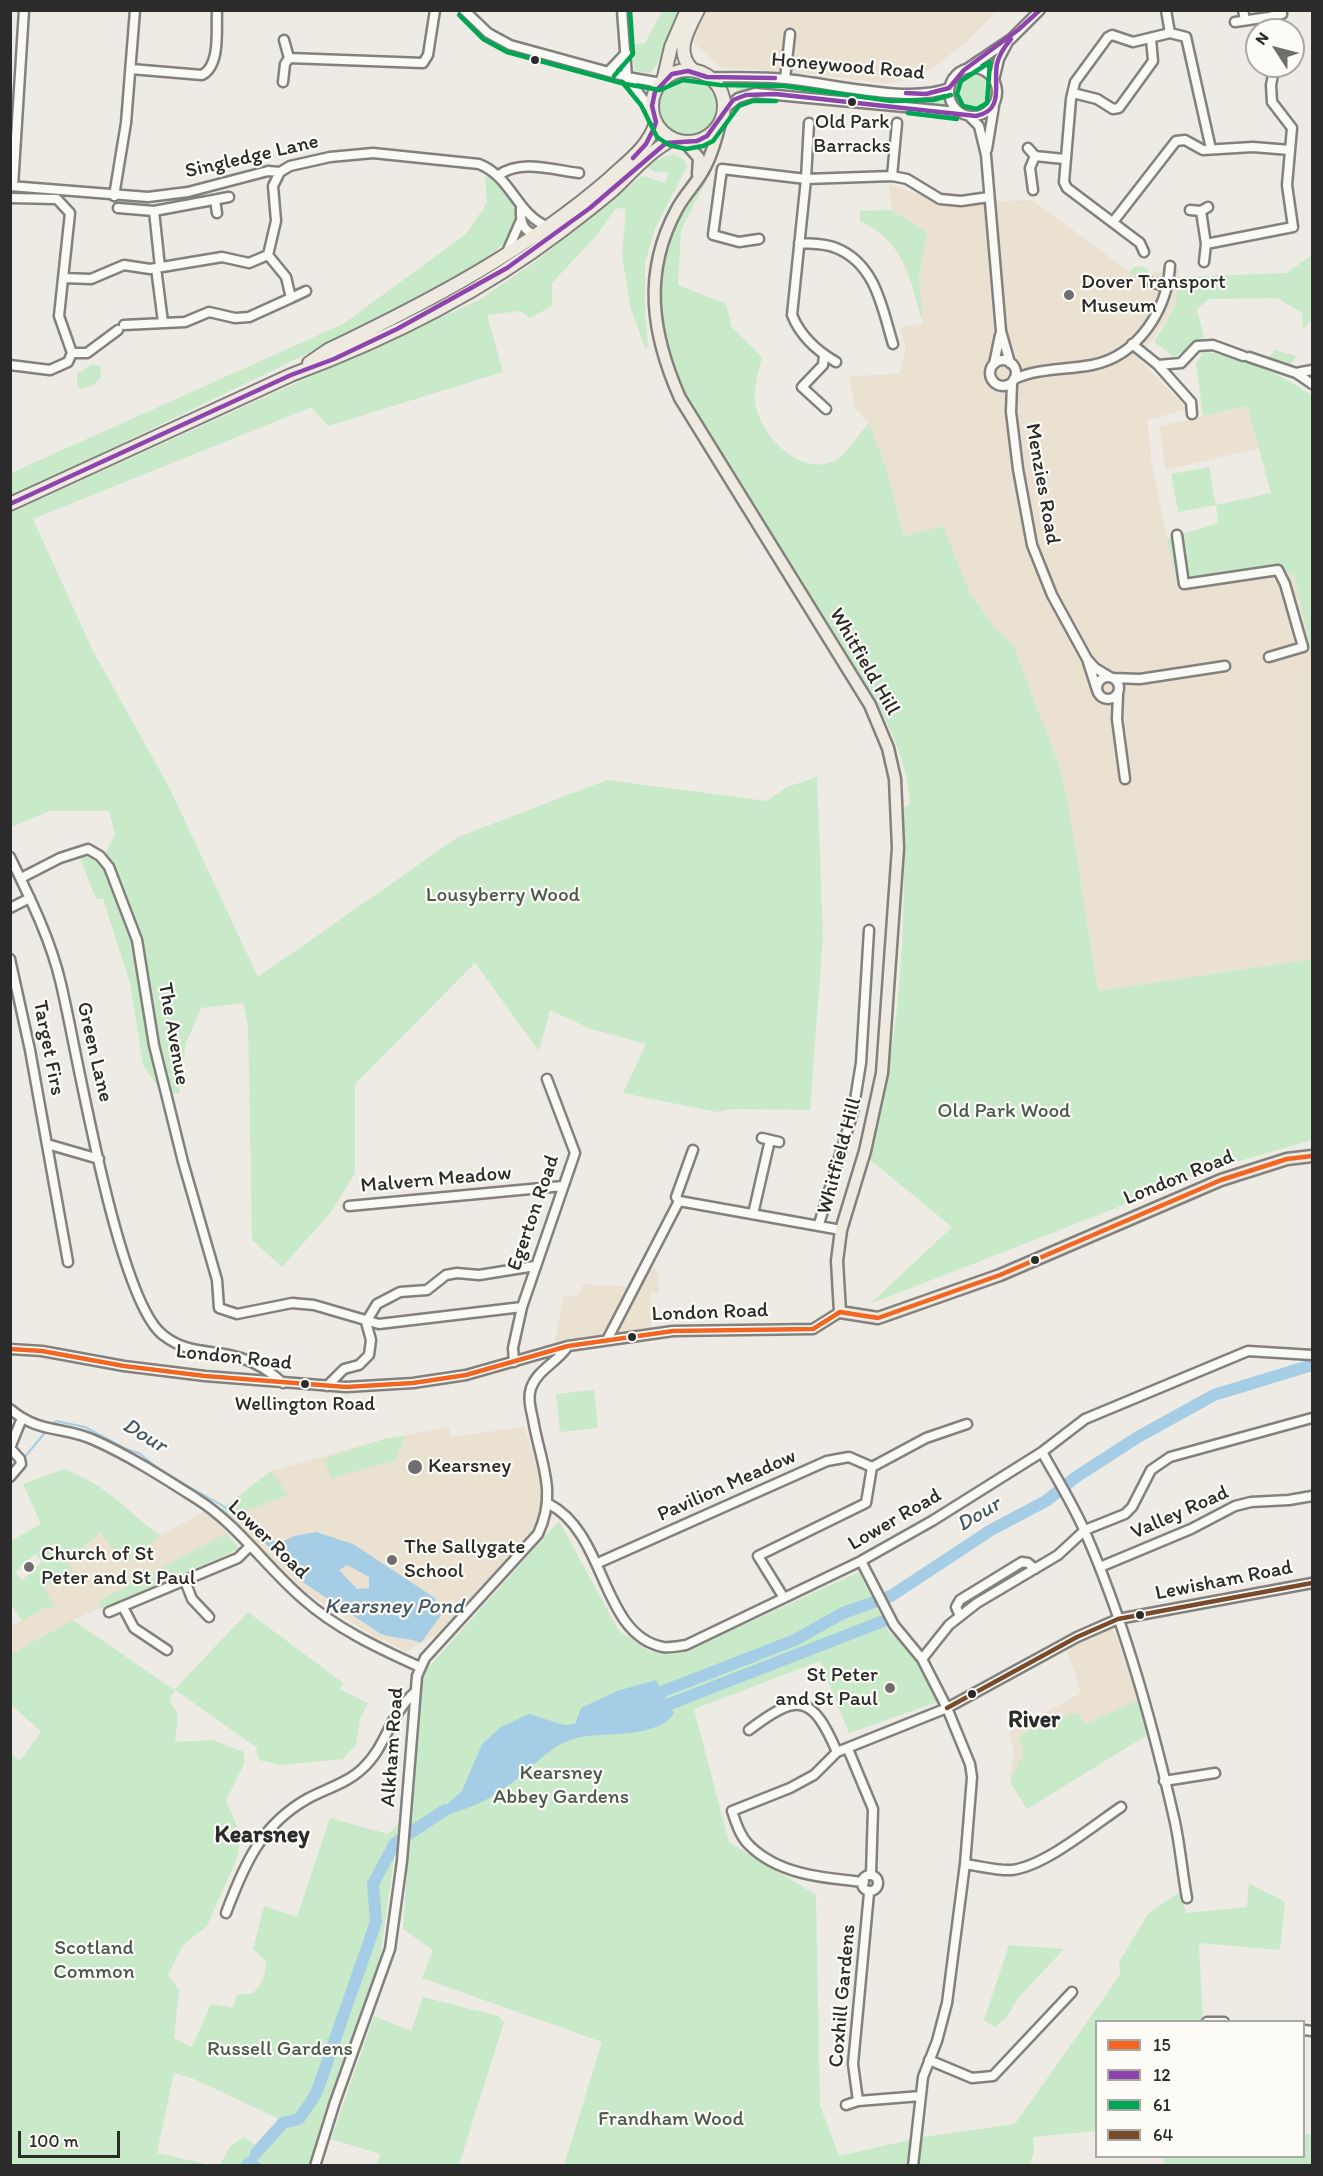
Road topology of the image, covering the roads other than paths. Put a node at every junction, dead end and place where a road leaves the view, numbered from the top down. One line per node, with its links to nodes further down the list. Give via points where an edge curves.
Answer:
1 (24, 10): 58 (street)
2 (135, 10): 25 (street)
3 (217, 10): 25 (street, via 214,57 207,72 202,75)
4 (435, 10): 24 (street, via 428,55 423,63)
5 (464, 10): 27 (street, via 482,28 510,45)
6 (621, 10): 23 (street)
7 (687, 10): 22 (highway)
8 (698, 10): 22 (highway)
9 (1040, 10): 19 (street)
10 (1166, 10): 17 (street)
11 (1243, 10): 15 (street)
12 (1282, 10): 13 (street, via 1282,14)
13 (1269, 17): 14 (street)
14 (1261, 18)
15 (1245, 20): 16 (street)
16 (1234, 22)
17 (1170, 33): 20 (street); 47 (street, via 1186,37 1188,42)
18 (790, 34): 32 (street)
19 (1011, 39): 26 (street); 33 (street, via 999,59)
20 (1151, 39): 37 (street, via 1134,42 1108,37 1075,82); 37 (street, via 1153,61 1119,108)
21 (284, 40): 24 (street)
22 (678, 42): 28 (highway); 35 (highway)
23 (626, 53): 27 (street); 29 (street)
24 (289, 58): 34 (street)
25 (131, 69): 60 (street)
26 (968, 69): 33 (street, via 980,69); 36 (street, via 955,76)
27 (609, 71): 29 (street)
28 (693, 71): 30 (highway); 35 (highway, via 677,72)
29 (627, 77): 35 (street); 41 (street)
30 (707, 77): 32 (street, Honeywood Road); 40 (highway, via 720,91)
31 (1273, 78): 48 (street, via 1272,102 1292,128)
32 (785, 79): 36 (street, Honeywood Road, via 900,93 926,94)
33 (994, 80): 38 (street, via 998,93)
34 (283, 82)
35 (662, 82): 41 (highway, via 653,96)
36 (949, 88): 39 (street, via 950,101)
37 (1073, 93): 51 (street)
38 (994, 106): 42 (street, via 983,115); 49 (street)
39 (958, 112): 40 (street, Honeywood Road, via 755,93 738,98); 42 (street)
40 (722, 114): 45 (highway, via 707,136); 57 (main road, Whitfield Hill, via 712,152)
41 (654, 117): 45 (highway, via 664,134); 72 (highway, via 649,140)
42 (970, 117): 49 (street, via 979,126)
43 (809, 123): 56 (street)
44 (897, 123): 55 (street)
45 (679, 140): 57 (main road, Whitfield Hill, via 699,158); 72 (highway, via 653,152 613,189)
46 (1028, 147): 50 (street)
47 (1211, 149): 48 (street, via 1271,153); 71 (street, via 1197,149 1182,140 1172,144)
48 (1290, 150): 76 (street, via 1287,185 1293,227)
49 (986, 155): 62 (street)
50 (1035, 156): 51 (street); 59 (street, via 1030,168)
51 (1064, 159): 71 (street, via 1066,188)
52 (280, 172): 54 (street, Singledge Lane, via 330,157 373,153 479,164); 60 (street, Singledge Lane, via 268,171 188,192); 78 (street, via 273,186 276,221)
53 (579, 173): 54 (street, via 522,166 510,167)
54 (499, 175): 66 (street)
55 (892, 176): 56 (street); 62 (street, via 908,179 940,199)
56 (806, 179): 74 (street, via 722,169 714,235 739,242); 75 (street)
57 (694, 183): 137 (main road, Whitfield Hill, via 666,230 656,274 656,320 667,368 680,398 735,490 870,705 888,748 895,779 898,848 882,1072 865,1151)
58 (12, 186): 60 (street, Singledge Lane)
59 (1033, 190)
60 (114, 196)
61 (229, 197): 64 (street)
62 (989, 197): 89 (street)
63 (10, 198): 83 (street, via 52,198 67,207 70,219)
64 (215, 200): 68 (street); 69 (street)
65 (118, 208): 68 (street)
66 (521, 208): 70 (street); 72 (street)
67 (1190, 210): 76 (street, via 1205,209)
68 (154, 212): 82 (street)
69 (217, 213)
70 (520, 220): 73 (street); 79 (street, via 516,237)
71 (1113, 222): 77 (street, via 1140,243)
72 (553, 230): 73 (highway); 102 (highway, via 489,279 425,315)
73 (535, 236): 79 (highway)
74 (759, 239)
75 (799, 243): 90 (street, via 835,248 865,268 876,287); 93 (street, via 792,315 798,328)
76 (1206, 244): 80 (street)
77 (1144, 252)
78 (268, 255): 82 (street, via 249,263 222,257); 87 (street, via 286,277)
79 (503, 257): 102 (highway, via 417,307 328,350)
80 (1204, 262)
81 (1170, 266): 85 (street)
82 (158, 268): 83 (street, via 124,265 91,279); 88 (street)
83 (63, 278): 92 (street, via 60,316)
84 (1152, 283): 85 (street)
85 (1167, 286): 91 (street, via 1151,325)
86 (306, 291): 87 (street)
87 (291, 298): 88 (street, via 249,317 209,312 185,322)
88 (163, 322): 92 (street, via 121,327 87,353)
89 (1000, 331): 95 (street); 96 (street)
90 (893, 344)
91 (1132, 344): 98 (street); 100 (street, via 1094,364)
92 (72, 353): 97 (street, via 68,362 50,370)
93 (824, 355): 94 (street); 106 (street, via 823,365 802,387)
94 (836, 362)
95 (994, 364): 96 (street, via 1004,360); 104 (street, via 990,375)
96 (1012, 364): 100 (street); 103 (street, via 1016,372)
97 (10, 365)
98 (1158, 365): 101 (street, via 1181,363 1197,346 1213,345); 108 (street, via 1191,402)
99 (1312, 370): 101 (street)
100 (1036, 371): 103 (street)
101 (1296, 373): 105 (street)
102 (291, 375): 109 (highway)
103 (1013, 381): 104 (street, via 1002,386); 107 (street, Menzies Road)
104 (995, 383): 107 (street, Menzies Road)
105 (1312, 384)
106 (826, 409)
107 (1011, 412): 112 (street, Menzies Road, via 1032,545 1052,595)
108 (1192, 414)
109 (10, 504)
110 (1177, 535): 111 (street, via 1184,584 1278,570 1303,647)
111 (1269, 657)
112 (1087, 659): 114 (street, Menzies Road); 117 (street, Menzies Road)
113 (1225, 666): 115 (street)
114 (1111, 678): 115 (street); 116 (street, via 1118,683); 117 (street, via 1100,680)
115 (1140, 679): 116 (street)
116 (1118, 692): 117 (street, via 1110,700); 118 (street, Menzies Road)
117 (1100, 696): 118 (street, Menzies Road)
118 (1117, 719): 119 (street, Menzies Road)
119 (1125, 779)
120 (10, 857): 121 (street, Green Lane)
121 (21, 878): 122 (street, Green Lane); 142 (street, The Avenue, via 88,849 109,867 137,940 154,1045 217,1280 219,1308 237,1314 292,1303 314,1305)
122 (30, 898): 123 (street); 131 (street, Green Lane, via 61,983)
123 (10, 908)
124 (869, 930): 136 (street, Whitfield Hill, via 861,1064 853,1112)
125 (10, 959): 128 (street, Target Firs)
126 (547, 1079): 132 (street, Egerton Road, via 575,1153)
127 (770, 1140): 135 (street)
128 (47, 1144): 131 (street); 138 (street, Target Firs)
129 (693, 1150): 133 (street, via 676,1197)
130 (1312, 1156): 141 (main road, London Road, via 1287,1159 1221,1180 1000,1275 878,1318)
131 (99, 1159): 148 (street, Green Lane, via 139,1303 162,1335 199,1352 254,1363)
132 (563, 1186): 134 (street, Malvern Meadow); 139 (street, Egerton Road)
133 (678, 1201): 135 (street); 143 (street)
134 (349, 1206)
135 (753, 1214): 136 (street)
136 (819, 1224): 137 (street)
137 (841, 1230): 141 (main road, Whitfield Hill, via 837,1261)
138 (68, 1262)
139 (535, 1266): 140 (street, Egerton Road); 142 (street, via 479,1275 446,1275 427,1290 400,1292 377,1304)
140 (522, 1306): 142 (street, via 379,1324); 147 (street, Egerton Road)
141 (840, 1312): 143 (street, London Road, via 813,1329 673,1331)
142 (366, 1322): 149 (street, via 371,1340 369,1356 359,1365 344,1368)
143 (607, 1340): 144 (street, London Road)
144 (568, 1346): 147 (street, London Road); 159 (street, Alkham Road, via 536,1379 529,1397)
145 (10, 1349): 148 (street, London Road)
146 (1312, 1355): 155 (street, Lower Road, via 1248,1351 1085,1419)
147 (514, 1362): 149 (street, London Road, via 466,1376 413,1383)
148 (284, 1383): 149 (street, London Road)
149 (327, 1386)
150 (10, 1409): 151 (street, Lower Road)
151 (22, 1418): 154 (street); 161 (street, Lower Road, via 48,1429 86,1436 129,1458 224,1518)
152 (1312, 1418): 160 (street, via 1170,1457 1151,1470 1125,1514)
153 (967, 1424): 156 (street, via 926,1438)
154 (12, 1450): 157 (street, via 21,1464)
155 (1042, 1452): 160 (street); 162 (street, Lower Road)
156 (872, 1467): 163 (street, Pavilion Meadow, via 849,1457 827,1461); 168 (street, via 866,1503 758,1556)
157 (10, 1477)
158 (1312, 1496): 164 (street, Valley Road, via 1235,1506)
159 (549, 1504): 163 (street, Lower Road, via 582,1533); 176 (street, Alkham Road, via 538,1534)
160 (1085, 1530): 164 (street); 165 (street, via 1058,1555)
161 (249, 1547): 166 (street, via 238,1558); 176 (street, Lower Road, via 322,1614)
162 (861, 1561): 168 (street, Lower Road); 175 (street, via 894,1626)
163 (598, 1563): 168 (street, Lower Road, via 624,1622 637,1635 664,1647 686,1645)
164 (1100, 1567): 173 (street)
165 (1035, 1569): 171 (street); 171 (street, via 1022,1562 960,1600 956,1607)
166 (185, 1581): 169 (street); 172 (street, via 192,1599)
167 (1312, 1583): 173 (street, Lewisham Road)
168 (784, 1598)
169 (123, 1607): 170 (street); 174 (street, via 134,1628)
170 (109, 1612)
171 (960, 1616): 175 (street)
172 (209, 1617)
173 (1118, 1619): 178 (street, Lewisham Road, via 1077,1636); 183 (street, via 1152,1724)
174 (167, 1650)
175 (922, 1659): 178 (street)
176 (420, 1667): 177 (street, Alkham Road)
177 (414, 1693): 190 (street, via 400,1706 375,1755 363,1769 298,1804 268,1829 242,1872); 196 (street, Alkham Road, via 406,1819 390,1949)
178 (947, 1707): 180 (street, Lewisham Road); 185 (street, via 972,1777)
179 (749, 1730): 181 (street, via 776,1709 801,1706 820,1717)
180 (848, 1749): 181 (street, Lewisham Road); 186 (street, Coxhill Gardens, via 873,1809)
181 (837, 1752): 187 (street, via 814,1774 790,1788 732,1811 748,1844 782,1866 811,1877)
182 (1215, 1773): 183 (street)
183 (1164, 1781): 189 (street, via 1175,1820)
184 (1121, 1807): 185 (street, via 1054,1853 1019,1868)
185 (965, 1864): 192 (street, via 947,2002)
186 (871, 1874): 187 (street); 188 (street, Coxhill Gardens, via 877,1883)
187 (864, 1882): 188 (street, Coxhill Gardens)
188 (869, 1893): 194 (street, Coxhill Gardens, via 853,2064)
189 (1187, 1898)
190 (226, 1912)
191 (1067, 1995): 192 (street, via 993,2076 972,2078)
192 (929, 2060): 193 (street)
193 (921, 2096): 194 (street); 197 (street)
194 (858, 2101): 195 (street)
195 (846, 2105)
196 (315, 2166)
197 (913, 2166)

